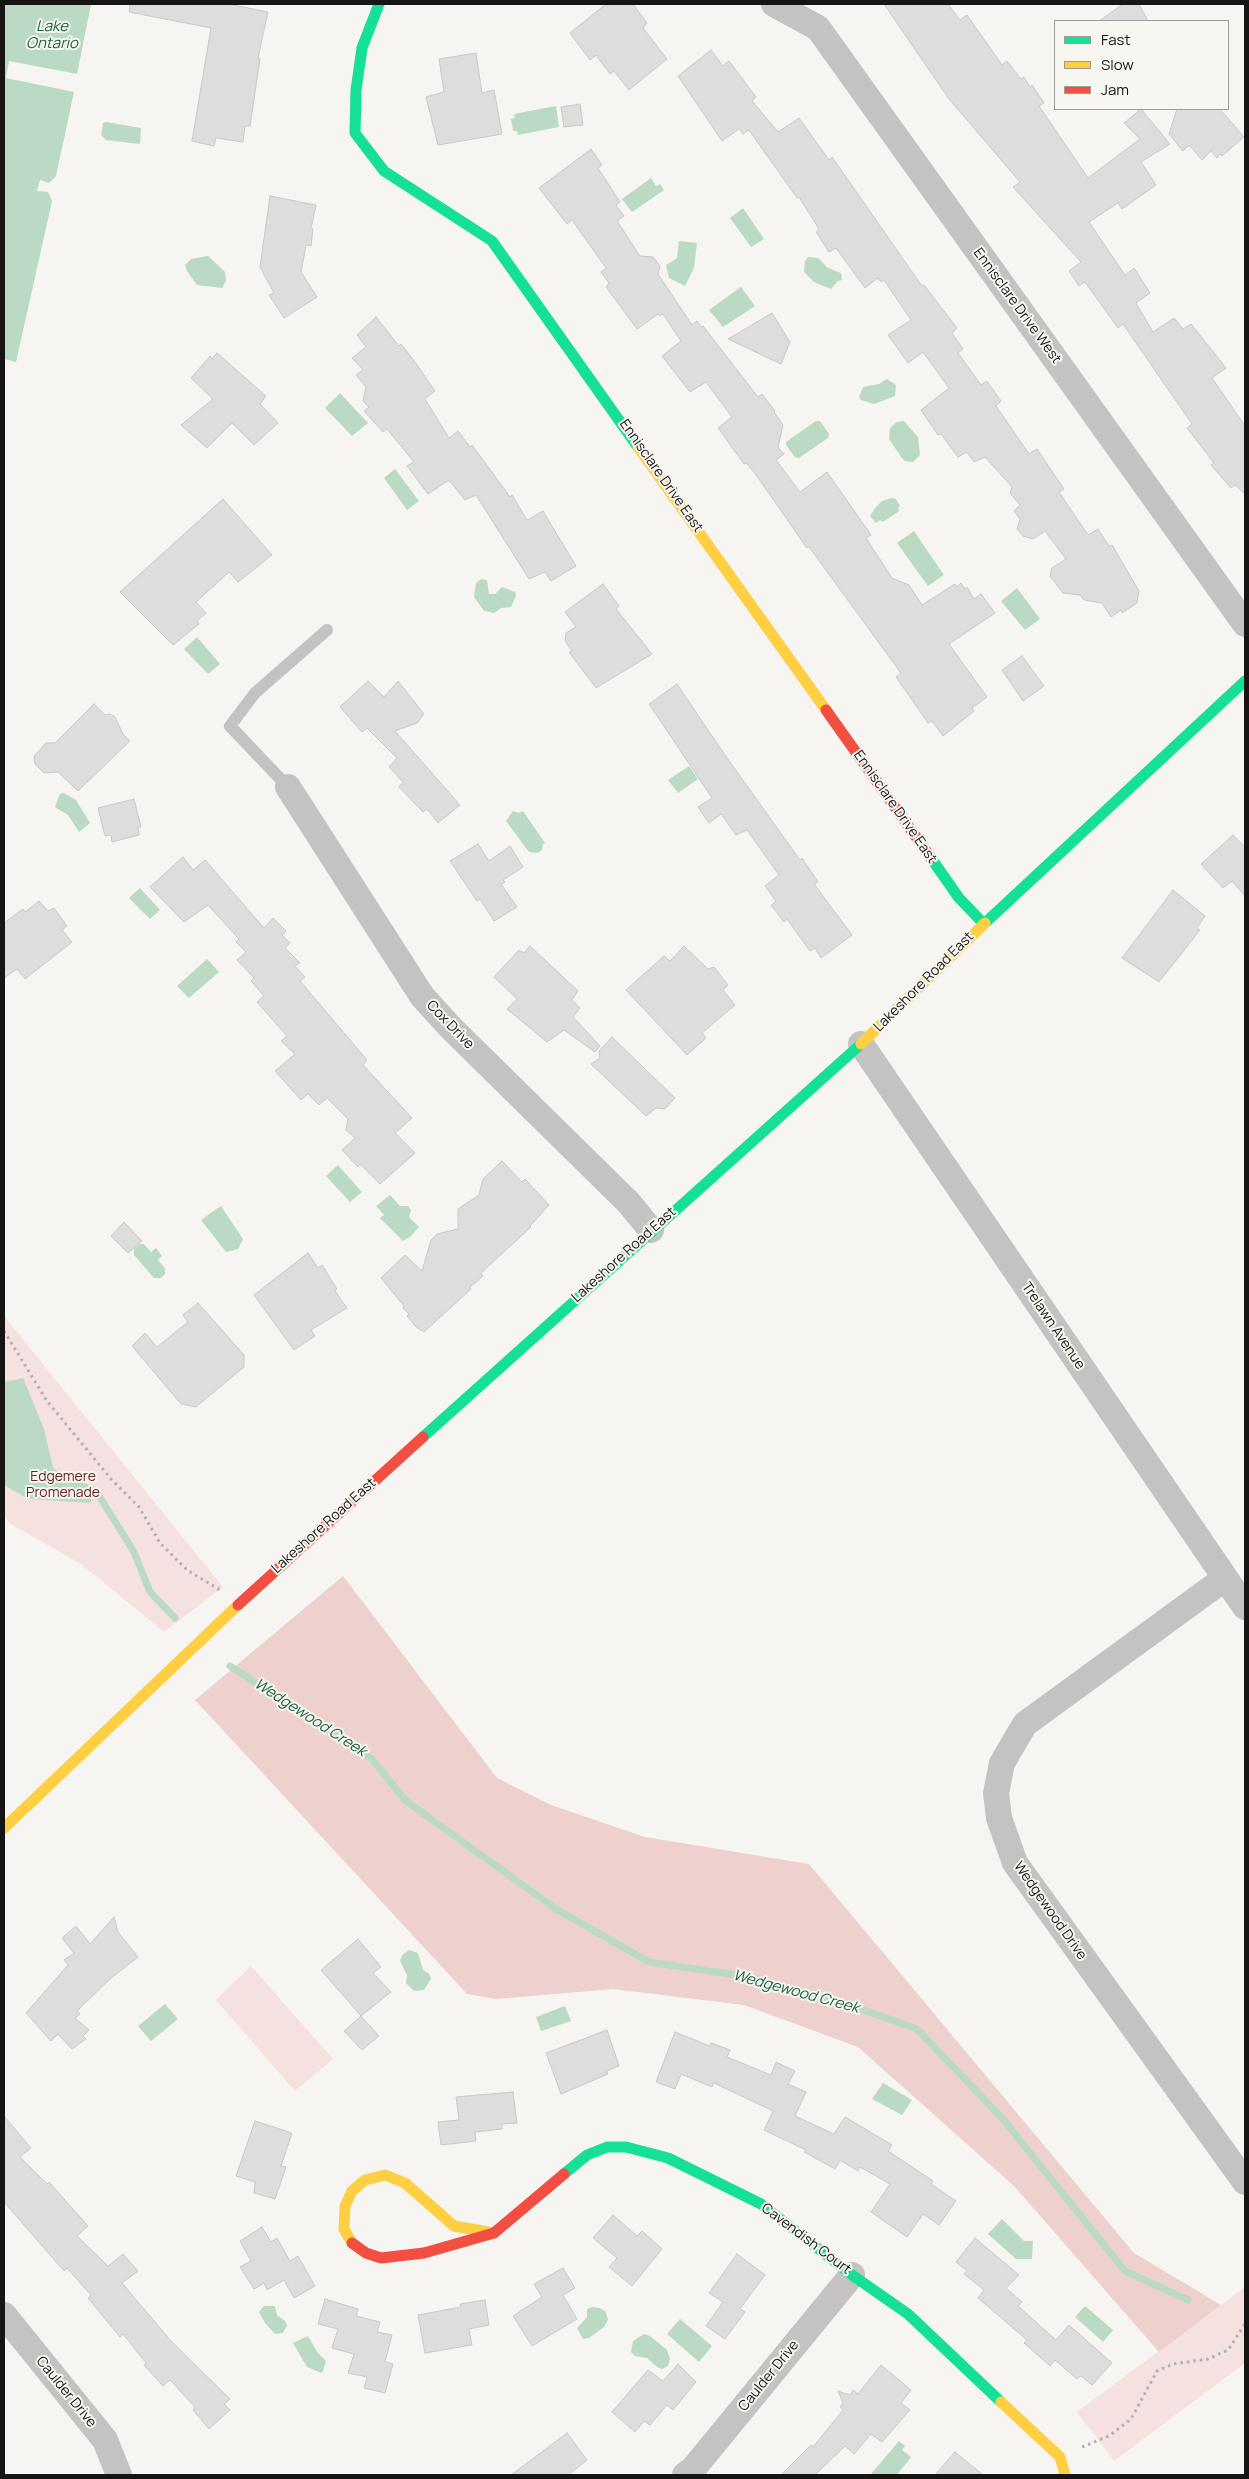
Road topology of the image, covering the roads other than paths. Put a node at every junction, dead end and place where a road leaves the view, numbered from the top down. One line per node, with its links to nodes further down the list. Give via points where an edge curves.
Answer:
1 (380, 4): 7 (street, Ennisclare Drive East, via 362,48 356,90 355,133 384,171 492,241 960,898)
2 (774, 4): 3 (street, Ennisclare Drive West, via 818,28)
3 (1245, 624)
4 (327, 630): 6 (lane, via 255,694 230,726)
5 (1245, 681): 7 (street, Lakeshore Road East)
6 (288, 787): 9 (street, Cox Drive, via 422,996 629,1203)
7 (984, 924): 8 (street, Lakeshore Road East)
8 (861, 1044): 9 (street, Lakeshore Road East); 10 (street, Trelawn Avenue)
9 (651, 1230): 12 (street, Lakeshore Road East, via 189,1650)
10 (1224, 1578): 11 (street, Trelawn Avenue); 13 (street, Wedgewood Drive, via 1025,1724 1002,1763 996,1793 999,1818 1015,1863)
11 (1245, 1607)
12 (4, 1828)
13 (1245, 2182)
14 (494, 2233): 14 (street, Cavendish Court, via 454,2226 404,2183 385,2175 365,2180 352,2191 345,2206 344,2229 353,2244 381,2258 424,2253); 15 (street, Cavendish Court, via 588,2155 607,2147 626,2147 668,2158 761,2204)
15 (852, 2275): 18 (street, Caulder Drive); 19 (street, Cavendish Court, via 908,2314 1060,2457)
16 (4, 2314): 17 (street, Caulder Drive, via 105,2440)
17 (119, 2475)
18 (685, 2475)
19 (1065, 2475)

